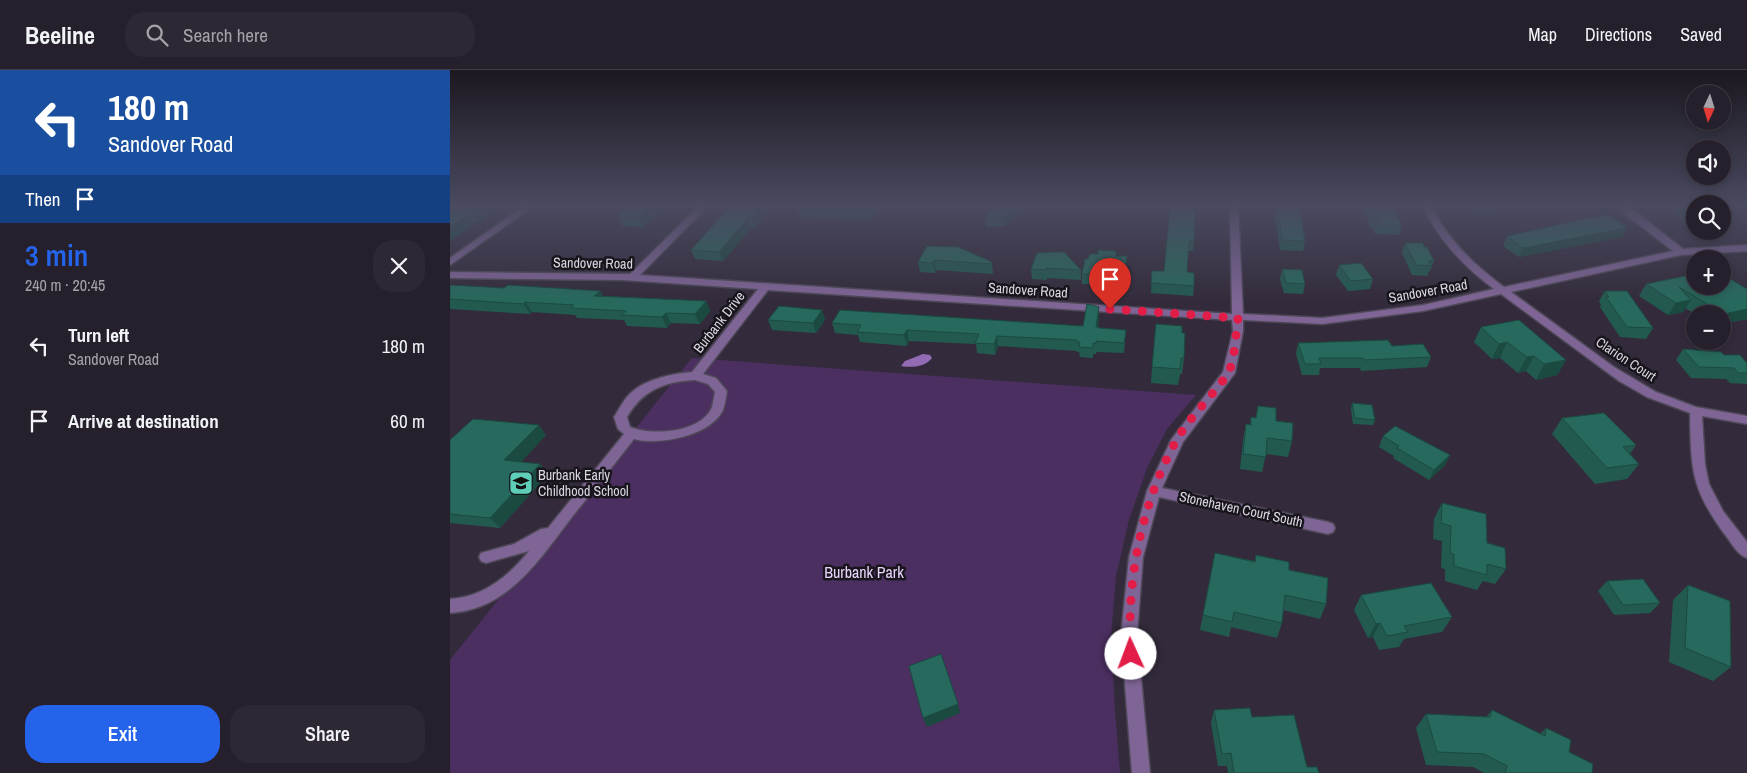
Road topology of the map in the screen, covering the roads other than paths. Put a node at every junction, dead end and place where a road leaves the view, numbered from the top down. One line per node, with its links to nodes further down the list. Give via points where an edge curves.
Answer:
1 (486, 237): 8 (street)
2 (673, 237): 10 (street)
3 (1235, 237): 13 (street)
4 (1444, 237): 12 (street, Clarion Court)
5 (1661, 237): 7 (street)
6 (1747, 248): 7 (street, Sandover Road)
7 (1681, 252): 12 (street, Sandover Road)
8 (450, 262)
9 (450, 275): 10 (street, Sandover Road)
10 (633, 277): 11 (street, Sandover Road)
11 (766, 286): 13 (street, Sandover Road); 14 (street, Burbank Drive)
12 (1503, 291): 13 (street, Sandover Road, via 1422,308 1322,321); 15 (street, Clarion Court, via 1636,386)
13 (1238, 318): 18 (street, via 1229,372 1177,440)
14 (695, 376): 17 (street, via 657,383 635,397 627,405 621,422); 17 (street, via 712,381 721,391 719,404 707,419 686,431 662,438 650,439)
15 (1696, 411): 16 (street, Clarion Court); 21 (street, via 1697,449 1704,491)
16 (1747, 420)
17 (631, 434): 19 (street)
18 (1154, 491): 20 (street, Stonehaven Court South); 24 (street, via 1136,556 1130,635)
19 (565, 517): 22 (street, via 528,545); 23 (street, via 508,583 475,601)
20 (1328, 528)
21 (1747, 552)
22 (486, 557)
23 (450, 606)
24 (1141, 773)

